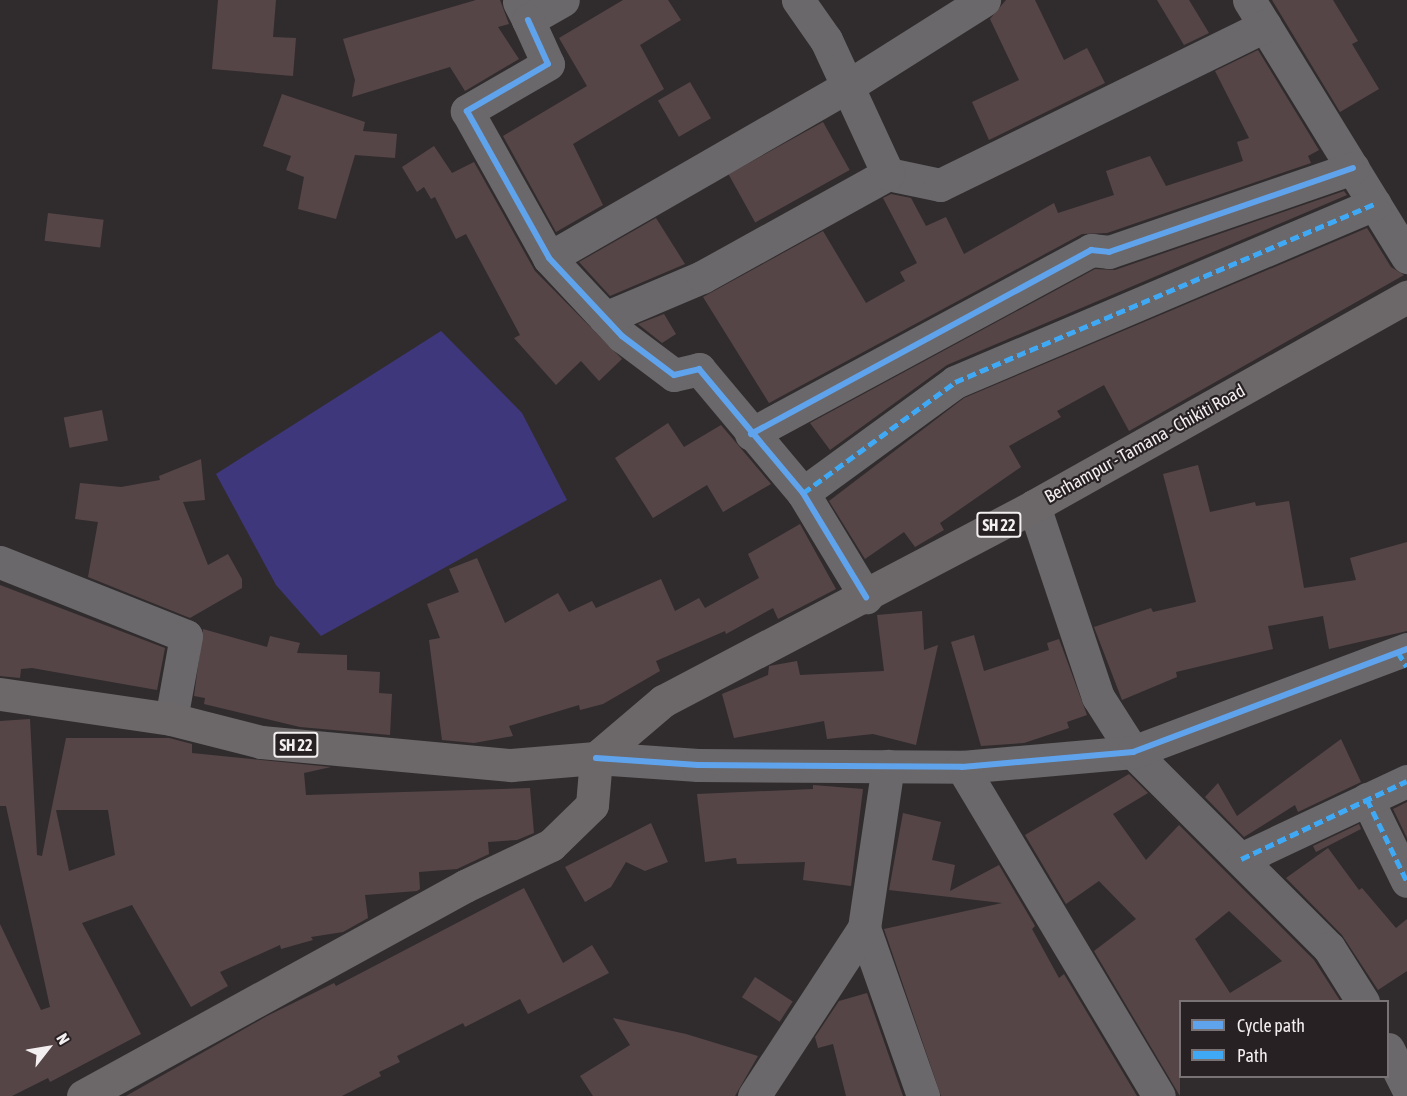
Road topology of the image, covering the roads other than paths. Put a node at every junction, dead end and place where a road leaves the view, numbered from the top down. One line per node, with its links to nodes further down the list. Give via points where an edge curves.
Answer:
1 (563, 0): 4 (street)
2 (798, 0): 6 (street, via 826,40)
3 (984, 0): 6 (street)
4 (523, 10): 11 (street, via 548,64 467,111)
5 (1257, 13): 7 (street); 8 (street, via 940,185)
6 (848, 86): 8 (street); 11 (street)
7 (1353, 168): 9 (street); 14 (street, via 1109,252 1091,250)
8 (888, 174): 13 (street, via 702,277)
9 (1375, 204): 10 (street); 15 (street, via 955,382)
10 (1407, 257)
11 (549, 258): 13 (street)
12 (1407, 297): 16 (main road, Berhampur - Tamana - Chikiti Road / SH 22)
13 (605, 318): 14 (street, via 622,336 674,375 699,369)
14 (751, 434): 15 (street)
15 (803, 493): 18 (street)
16 (1034, 506): 18 (main road, Berhampur - Tamana - Chikiti Road / SH 22); 22 (street, via 1098,697)
17 (0, 562): 21 (street, via 186,636)
18 (866, 597): 23 (main road, Berhampur - Tamana - Chikiti Road / SH 22, via 663,701)
19 (1404, 656): 22 (street)
20 (0, 694): 21 (main road, SH 22)
21 (171, 719): 23 (main road, SH 22, via 261,742 487,763 511,765)
22 (1132, 752): 25 (street); 28 (street)
23 (596, 758): 24 (street, via 698,765); 34 (main road, via 592,805 551,845 465,886)
24 (888, 766): 25 (street); 30 (street)
25 (962, 767): 37 (street)
26 (1407, 781): 27 (street)
27 (1367, 799): 28 (street); 29 (street)
28 (1241, 859): 31 (street, via 1329,948)
29 (1407, 881)
30 (864, 928): 35 (street); 36 (street)
31 (1362, 1000)
32 (1389, 1051): 33 (street)
33 (1407, 1087)
34 (83, 1096)
35 (754, 1096)
36 (923, 1096)
37 (1159, 1096)

